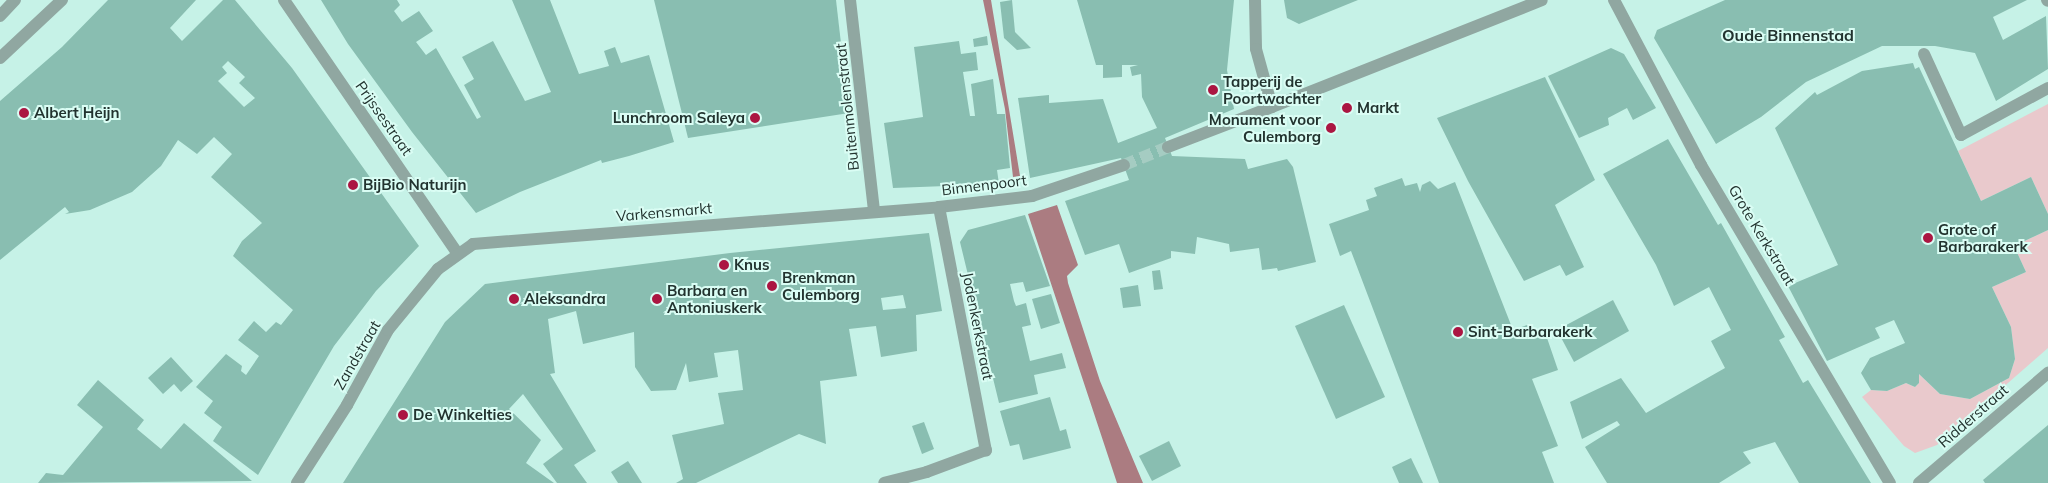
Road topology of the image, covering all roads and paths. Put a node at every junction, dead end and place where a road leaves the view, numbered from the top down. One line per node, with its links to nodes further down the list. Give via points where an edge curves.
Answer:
1 (15, 0): 8 (street)
2 (62, 0): 10 (street)
3 (284, 0): 17 (street, Prijssestraat)
4 (850, 0): 16 (street, Buitenmolenstraat)
5 (1255, 0): 12 (street, via 1256,49)
6 (1542, 0): 12 (street)
7 (1614, 0): 22 (street, Grote Kerkstraat, via 1701,165)
8 (0, 16)
9 (1924, 54): 11 (street, via 1961,135)
10 (0, 58)
11 (2048, 88)
12 (1272, 107): 13 (street)
13 (1168, 147)
14 (1124, 164): 15 (street, Binnenpoort, via 1032,196)
15 (939, 207): 16 (street, Binnenpoort); 19 (street, Jodenkerkstraat, via 986,450)
16 (874, 212): 17 (street, Varkensmarkt, via 473,244)
17 (458, 254): 20 (street, Zandstraat, via 438,269 388,330 347,405)
18 (2048, 373): 23 (street, Ridderstraat)
19 (929, 478): 21 (street)
20 (297, 483)
21 (884, 483)
22 (1890, 483)
23 (1919, 483)

